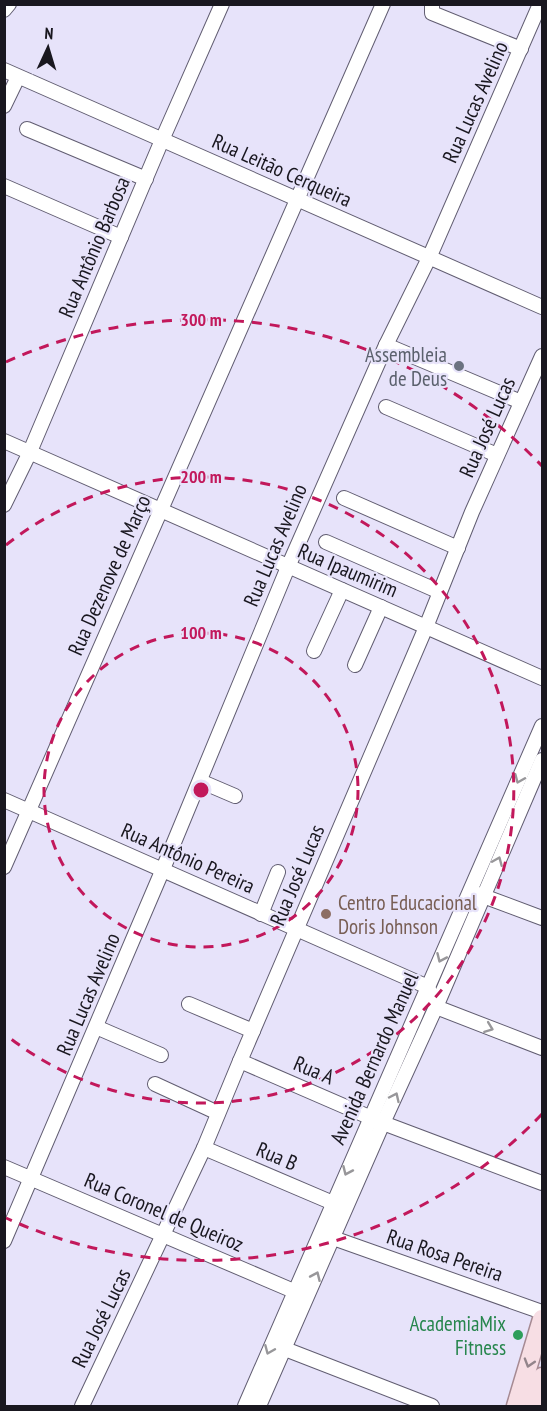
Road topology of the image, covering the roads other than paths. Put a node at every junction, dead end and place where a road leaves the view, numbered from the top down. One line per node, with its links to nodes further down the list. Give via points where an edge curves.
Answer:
1 (9, 4): 6 (street)
2 (222, 4): 12 (street, Rua Antônio Barbosa)
3 (383, 4): 15 (street, Rua Dezenove de Março)
4 (432, 4): 7 (street, via 430,10 435,14)
5 (540, 4): 7 (street, Rua Lucas Avelino)
6 (4, 10)
7 (521, 49): 17 (street, Rua Lucas Avelino)
8 (4, 70): 9 (street, Rua Leitão Cerqueira)
9 (18, 77): 10 (street); 12 (street, Rua Leitão Cerqueira)
10 (4, 106)
11 (27, 129): 13 (street)
12 (162, 140): 13 (street, Rua Antônio Barbosa); 15 (street, Rua Leitão Cerqueira)
13 (146, 179): 16 (street, Rua Antônio Barbosa)
14 (4, 186): 16 (street)
15 (297, 201): 17 (street, Rua Leitão Cerqueira); 28 (street, Rua Dezenove de Março)
16 (121, 237): 24 (street, Rua Antônio Barbosa)
17 (429, 258): 18 (street, Rua Leitão Cerqueira); 19 (street, Rua Lucas Avelino)
18 (543, 307)
19 (386, 345): 21 (street); 31 (street, Rua Lucas Avelino)
20 (543, 356): 21 (street, Rua José Lucas)
21 (521, 402): 25 (street, Rua José Lucas)
22 (386, 407): 25 (street)
23 (4, 441): 24 (street, Rua Ipaumirim)
24 (29, 454): 27 (street, Rua Antônio Barbosa); 28 (street, Rua Ipaumirim)
25 (497, 455): 30 (street, Rua José Lucas)
26 (344, 498): 30 (street)
27 (4, 505)
28 (161, 510): 31 (street, Rua Ipaumirim); 46 (street, Rua Dezenove de Março)
29 (326, 542): 33 (street)
30 (458, 548): 33 (street, Rua José Lucas)
31 (288, 567): 32 (street, Rua Ipaumirim); 43 (street, Rua Lucas Avelino)
32 (342, 590): 34 (street, Rua Ipaumirim); 36 (street)
33 (440, 592): 35 (street, Rua José Lucas)
34 (381, 607): 35 (street, Rua Ipaumirim); 37 (street)
35 (426, 627): 38 (street, Rua Ipaumirim); 53 (street, Rua José Lucas)
36 (314, 651)
37 (355, 665)
38 (543, 678)
39 (543, 726): 40 (street, Avenida Bernardo Manuel)
40 (539, 743): 50 (street, Avenida Bernardo Manuel, one-way to 50)
41 (543, 760): 42 (street, Avenida Bernardo Manuel)
42 (539, 778): 50 (street, Avenida Bernardo Manuel, one-way to 42)
43 (200, 781): 44 (street); 48 (street, Rua Lucas Avelino)
44 (234, 796)
45 (4, 800): 46 (street, Rua Antônio Pereira)
46 (29, 811): 47 (street, Rua Dezenove de Março); 48 (street, Rua Antônio Pereira)
47 (4, 867)
48 (164, 869): 51 (street, Rua Antônio Pereira); 57 (street, Rua Lucas Avelino)
49 (278, 872): 51 (street)
50 (477, 894): 52 (street); 54 (street, Avenida Bernardo Manuel, one-way to 54); 56 (street, Avenida Bernardo Manuel)
51 (261, 914): 53 (street, Rua Antônio Pereira)
52 (543, 918)
53 (297, 930): 54 (street, Rua Antônio Pereira); 58 (street, Rua José Lucas)
54 (428, 987): 56 (street); 64 (street, Avenida Bernardo Manuel)
55 (189, 1004): 58 (street)
56 (436, 1007): 59 (street, one-way to 59); 64 (street, Avenida Bernardo Manuel, one-way to 56)
57 (96, 1027): 60 (street); 67 (street, Rua Lucas Avelino)
58 (253, 1031): 61 (street, Rua José Lucas)
59 (543, 1048)
60 (161, 1055)
61 (240, 1061): 63 (street, Rua José Lucas); 64 (street, Rua A)
62 (155, 1084): 63 (street)
63 (218, 1113): 65 (street, Rua José Lucas)
64 (377, 1120): 68 (street, Rua A); 69 (street, Avenida Bernardo Manuel, one-way to 69); 71 (street, Avenida Bernardo Manuel)
65 (204, 1148): 69 (street, Rua B); 70 (street, Rua José Lucas)
66 (4, 1167): 67 (street, Rua Coronel de Queiroz)
67 (32, 1179): 70 (street, Rua Coronel de Queiroz); 72 (street, Rua Lucas Avelino)
68 (543, 1183)
69 (333, 1203): 73 (street, Avenida Bernardo Manuel)
70 (165, 1234): 73 (street, Rua Coronel de Queiroz); 79 (street, Rua José Lucas)
71 (333, 1238): 73 (street, Avenida Bernardo Manuel, one-way to 71); 74 (street, Rua Rosa Pereira)
72 (4, 1241)
73 (301, 1294): 76 (street, Avenida Bernardo Manuel); 78 (street, Avenida Bernardo Manuel, one-way to 78)
74 (543, 1312)
75 (543, 1319): 82 (main road, one-way to 82)
76 (285, 1349): 78 (street, Avenida Bernardo Manuel); 81 (street)
77 (543, 1377): 83 (main road)
78 (258, 1398): 80 (street, Avenida Bernardo Manuel)
79 (82, 1407)
80 (245, 1407)
81 (432, 1407)
82 (516, 1407)
83 (534, 1407)

